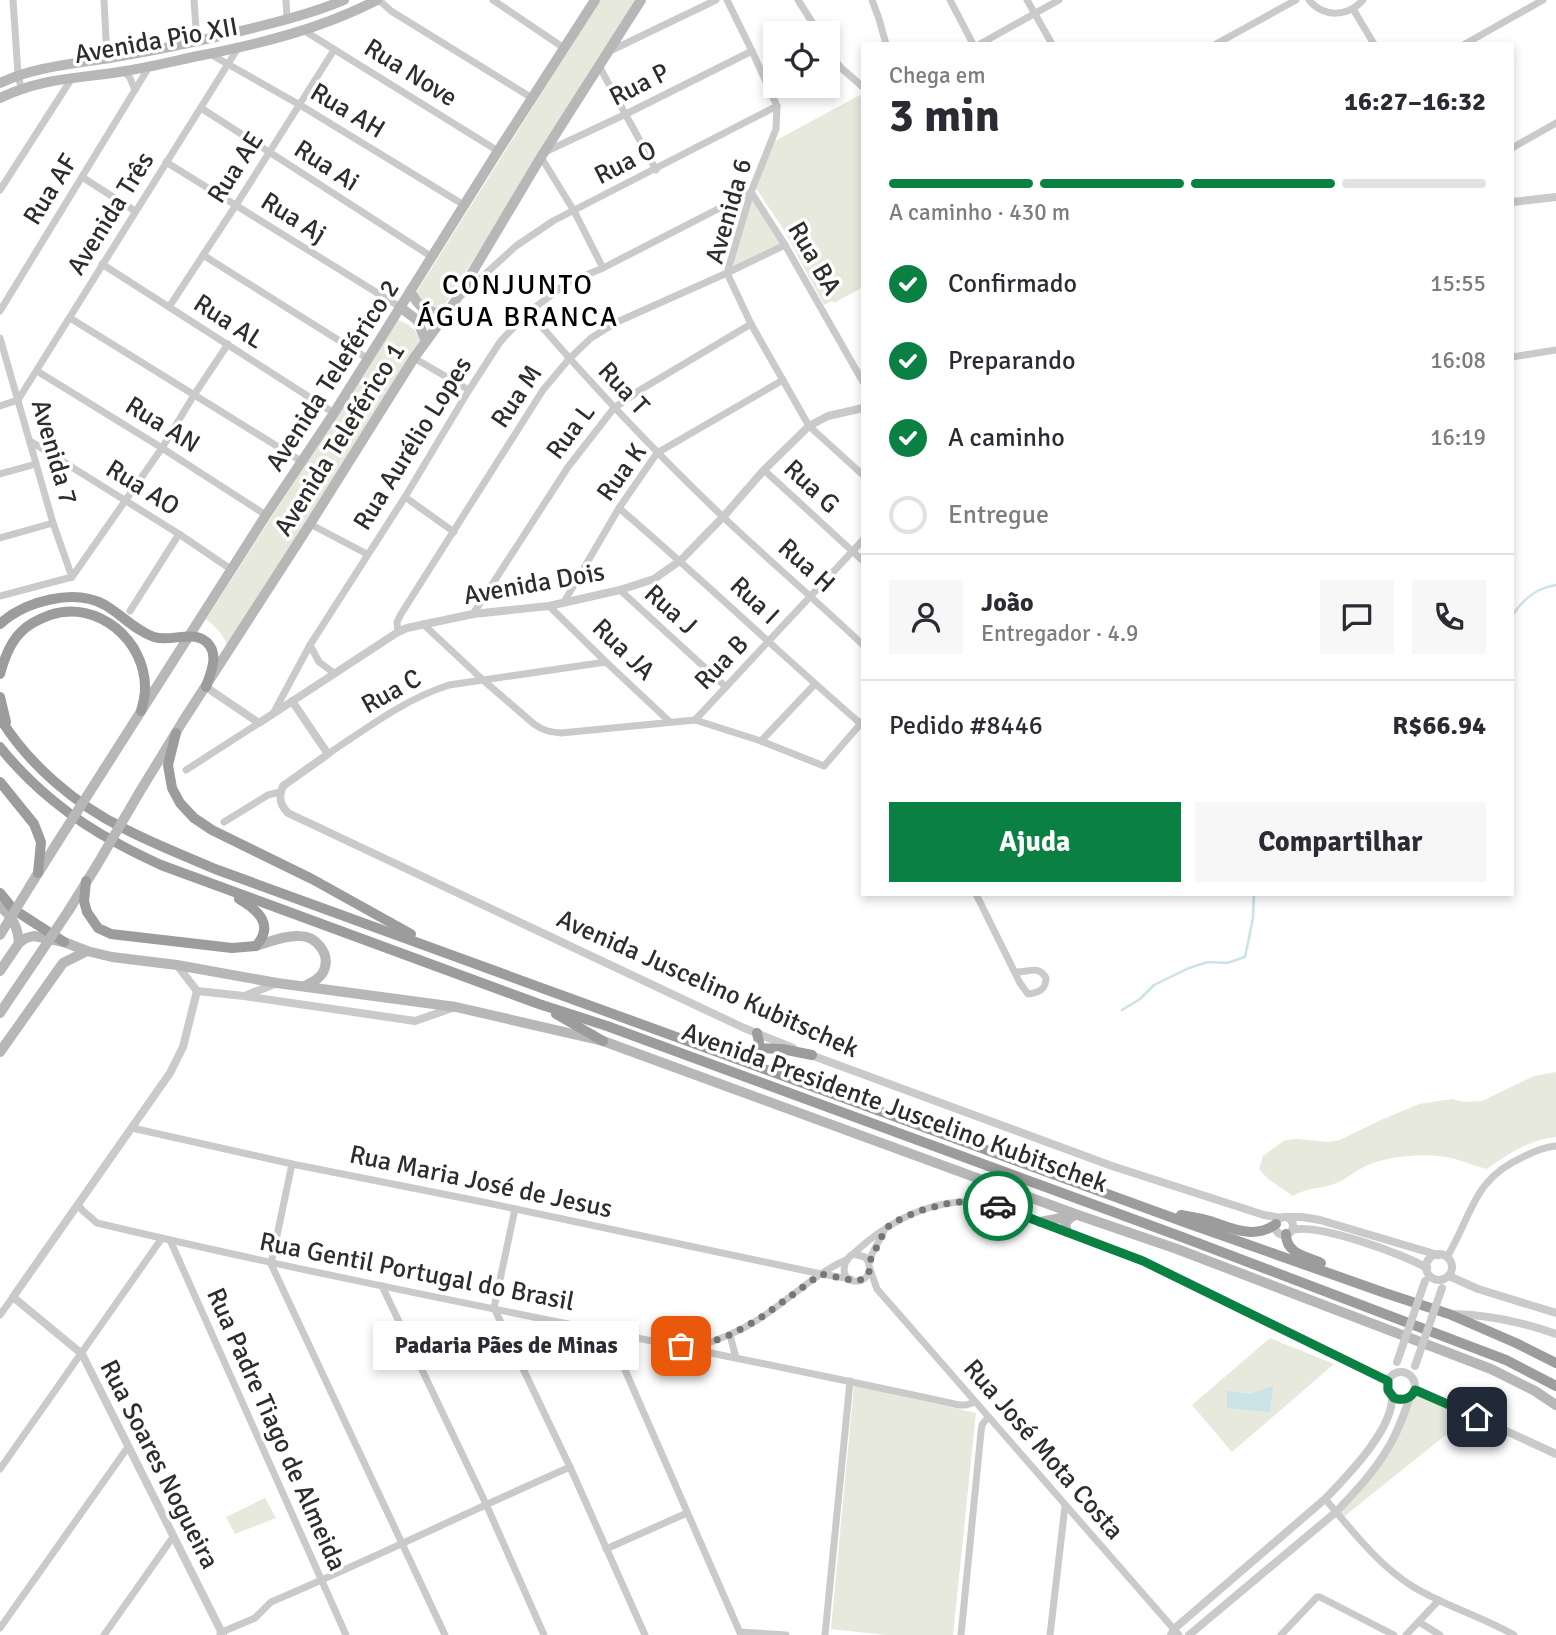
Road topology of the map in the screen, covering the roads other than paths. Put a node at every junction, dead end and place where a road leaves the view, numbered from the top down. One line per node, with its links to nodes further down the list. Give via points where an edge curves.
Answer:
1 (13, 0): 48 (street)
2 (104, 0): 42 (street)
3 (194, 0): 35 (street)
4 (286, 0): 23 (street)
5 (344, 0): 23 (main road, Avenida Pio XII)
6 (378, 0): 26 (main road, Avenida Pio XII); 55 (street)
7 (493, 0): 37 (street)
8 (595, 0): 37 (main road, Avenida Teleférico 2)
9 (641, 0): 25 (main road, Avenida Teleférico 1)
10 (716, 0): 27 (street)
11 (727, 0): 39 (street)
12 (798, 0): 24 (street)
13 (872, 0): 28 (street)
14 (950, 0): 29 (street)
15 (1027, 0): 22 (street)
16 (1059, 0): 22 (street)
17 (1296, 0): 32 (street)
18 (1309, 0): 21 (street, via 1331,14)
19 (1363, 0): 21 (street)
20 (1543, 0): 34 (street)
21 (1353, 9): 33 (street)
22 (1034, 13): 30 (street); 31 (street)
23 (287, 19): 35 (main road, Avenida Pio XII)
24 (811, 21)
25 (624, 27): 27 (street, via 627,36); 40 (main road, Avenida Teleférico 1)
26 (303, 30): 36 (main road, Avenida Pio XII); 38 (street, Rua Nove)
27 (636, 38): 40 (street)
28 (885, 42)
29 (972, 42)
30 (983, 42)
31 (1051, 42)
32 (1220, 42)
33 (1373, 42)
34 (1469, 42)
35 (197, 43): 42 (main road, Avenida Pio XII)
36 (238, 48): 41 (main road, Avenida Pio XII); 43 (street, Avenida Três)
37 (564, 48): 55 (main road, Avenida Teleférico 2)
38 (334, 50): 56 (street, Rua AE); 62 (street, Rua Nove)
39 (752, 51): 57 (street); 59 (street, Rua P)
40 (608, 52): 44 (main road, Avenida Teleférico 1)
41 (210, 54): 43 (street, Rua AH); 45 (main road, Avenida Pio XII)
42 (107, 58): 48 (main road, Avenida Pio XII)
43 (228, 64): 56 (street, Rua AH); 58 (street, Avenida Três)
44 (599, 66): 59 (street); 64 (main road, Avenida Teleférico 1)
45 (149, 67): 47 (main road, Avenida Pio XII); 53 (street, Rua AF)
46 (840, 67): 51 (street)
47 (124, 71): 49 (main road, Avenida Pio XII); 53 (street)
48 (18, 74): 50 (main road, Avenida Pio XII); 52 (street)
49 (72, 78): 52 (main road, Avenida Pio XII); 68 (street)
50 (0, 83)
51 (861, 86)
52 (21, 88): 54 (main road, Avenida Pio XII)
53 (135, 90): 67 (street, Rua AF)
54 (0, 98)
55 (532, 98): 62 (main road, Avenida Teleférico 2)
56 (300, 105): 63 (street, Rua AE); 73 (street, Rua AH)
57 (777, 106): 66 (street, Rua O); 69 (street, Avenida 6, via 776,128)
58 (201, 108): 63 (street, Rua Ai); 65 (street, Avenida Três)
59 (626, 114): 64 (street, Rua P); 66 (street)
60 (1556, 123): 61 (street)
61 (1514, 147)
62 (498, 151): 73 (main road, Avenida Teleférico 2)
63 (270, 153): 72 (street, Rua AE); 78 (street, Rua Ai)
64 (543, 155): 75 (street); 79 (main road, Avenida Teleférico 1)
65 (166, 162): 72 (street, Rua Aj); 74 (street, Avenida Três)
66 (656, 170): 75 (street, Rua O)
67 (82, 177): 74 (street); 88 (street, Rua AF)
68 (0, 190)
69 (751, 192): 76 (street, Rua BA); 82 (street, Rua Aurélio Lopes); 83 (street, Avenida 6)
70 (1556, 197): 71 (street)
71 (1514, 202)
72 (236, 205): 77 (street, Rua AE); 87 (street, Rua Aj)
73 (464, 205): 78 (main road, Avenida Teleférico 2)
74 (135, 211): 81 (street, Avenida Três)
75 (574, 211): 80 (street, Rua O, via 534,233); 82 (street)
76 (785, 245): 83 (street, Rua M); 102 (street, Rua BA)
77 (203, 255): 86 (street, Rua AE); 98 (street)
78 (432, 257): 84 (main road, Avenida Teleférico 2)
79 (478, 261): 80 (street); 85 (main road, Avenida Teleférico 1)
80 (498, 262): 85 (street, Rua O)
81 (103, 264): 86 (street, Rua AL); 91 (street, Avenida Três)
82 (603, 268): 89 (street, Rua Aurélio Lopes, via 567,283)
83 (727, 273): 92 (street, Avenida 6); 100 (street, Rua M, via 617,322)
84 (410, 291): 87 (main road, Avenida Teleférico 2); 90 (main road, via 418,306)
85 (454, 303): 90 (main road, Avenida Teleférico 1)
86 (169, 307): 95 (street, Rua AL)
87 (400, 307): 94 (main road, via 417,320); 98 (main road, Avenida Teleférico 2)
88 (0, 311)
89 (528, 312): 100 (street, Rua T); 104 (street, Rua Aurélio Lopes, via 500,342)
90 (446, 313): 94 (main road, Avenida Teleférico 1)
91 (70, 318): 101 (street, Avenida Três); 105 (street)
92 (751, 324): 103 (street, Avenida 6); 108 (street, Rua L)
93 (0, 338): 106 (street, Avenida 7)
94 (426, 341): 99 (main road, Avenida Teleférico 1)
95 (228, 344): 105 (street); 110 (street, Rua AL)
96 (1556, 350): 97 (street)
97 (1514, 357)
98 (367, 358): 110 (main road, Avenida Teleférico 2)
99 (414, 358): 104 (street); 126 (main road, Avenida Teleférico 1)
100 (569, 359): 108 (street, Rua T); 127 (street, Rua M, via 543,390)
101 (37, 371): 106 (street, Avenida Três); 113 (street, Rua AN)
102 (861, 378)
103 (783, 380): 111 (street, Avenida 6); 114 (street, Rua K)
104 (469, 390): 120 (street, Rua Aurélio Lopes)
105 (194, 395): 113 (street); 115 (street)
106 (18, 400): 107 (street); 112 (street, Avenida 7)
107 (0, 406)
108 (614, 408): 114 (street, Rua T); 143 (street, Rua L, via 568,467)
109 (861, 408): 111 (street, Avenida Dois, via 828,416)
110 (334, 413): 115 (main road, Avenida Teleférico 2)
111 (810, 426): 117 (street, Avenida Dois); 118 (street, Avenida 6)
112 (30, 441): 116 (street, Avenida 7); 121 (street, Rua AO)
113 (162, 448): 121 (street); 123 (street, Rua AN)
114 (657, 453): 122 (street, Rua K); 124 (street, Rua T)
115 (301, 461): 123 (main road, Avenida Teleférico 2)
116 (36, 464): 119 (street); 125 (street, Avenida 7)
117 (764, 470): 124 (street, Avenida Dois); 131 (street, Rua G)
118 (861, 473)
119 (0, 474)
120 (405, 497): 127 (street); 132 (street, Rua Aurélio Lopes)
121 (126, 501): 128 (street, Rua AO); 136 (street)
122 (619, 508): 134 (street, Rua I); 140 (street, Rua K)
123 (266, 514): 135 (main road, Avenida Teleférico 2)
124 (723, 517): 134 (street, Avenida Dois); 139 (street, Rua H)
125 (53, 523): 129 (street); 136 (street, Avenida 7)
126 (310, 524): 132 (street); 156 (main road, Avenida Teleférico 1)
127 (453, 533): 146 (street, Rua M, via 401,614)
128 (178, 534): 135 (street, Rua AO); 142 (street)
129 (0, 538)
130 (861, 542): 131 (street, Rua B)
131 (851, 551): 133 (street, Rua G); 139 (street, Rua B)
132 (367, 554): 150 (street, Rua Aurélio Lopes)
133 (861, 559)
134 (681, 561): 137 (street, Avenida Dois, via 654,579); 148 (street, Rua I)
135 (232, 570): 147 (main road, Avenida Teleférico 2)
136 (72, 577): 138 (street)
137 (620, 590): 140 (street, Avenida Dois); 157 (street, Rua J)
138 (0, 596)
139 (811, 596): 148 (street, Rua B); 149 (street, Rua H)
140 (564, 602): 141 (street, Avenida Dois)
141 (549, 606): 143 (street, Avenida Dois); 151 (street, Rua JA)
142 (130, 611)
143 (473, 614): 145 (street, Avenida Dois)
144 (0, 624): 147 (highway, via 37,603 72,597 103,604 155,638)
145 (423, 624): 146 (street, Avenida Dois); 154 (street)
146 (398, 632): 152 (street, Avenida Dois)
147 (189, 636): 156 (highway, via 212,648 214,661); 160 (main road, Avenida Teleférico 2)
148 (769, 642): 155 (street, Rua I); 157 (street, Rua B)
149 (861, 643)
150 (310, 645): 152 (street, via 319,662); 161 (street, Rua Aurélio Lopes)
151 (606, 662): 154 (street, Rua C); 164 (street, Rua JA)
152 (334, 673): 159 (street, Avenida Dois)
153 (0, 674): 160 (highway, via 21,631 36,620 57,613 97,616 117,627 141,662 145,689)
154 (483, 680): 164 (street, via 541,730 561,733); 172 (street, Rua C, via 429,691)
155 (815, 684): 165 (street, Rua I); 170 (street)
156 (206, 687): 166 (street); 168 (main road, Avenida Teleférico 1)
157 (726, 687): 163 (street, Rua B)
158 (0, 697): 169 (highway)
159 (292, 701): 161 (street, Avenida Dois); 172 (street)
160 (141, 711): 177 (main road, Avenida Teleférico 2, bridge)
161 (274, 712): 166 (street, Avenida Dois)
162 (0, 718): 169 (highway, Avenida Presidente Juscelino Kubitschek)
163 (695, 720): 164 (street); 170 (street)
164 (670, 722)
165 (861, 722)
166 (259, 723): 173 (street, Avenida Dois)
167 (861, 724): 170 (street, via 824,766)
168 (176, 733): 178 (main road, Avenida Teleférico 1, bridge); 187 (highway, via 168,765 172,788 194,818)
169 (10, 735): 187 (highway, Avenida Presidente Juscelino Kubitschek, via 51,779 124,829 215,869)
170 (761, 741)
171 (0, 747): 179 (highway, via 41,791 104,836 160,865)
172 (328, 754): 175 (street, Rua C, via 288,781)
173 (186, 770)
174 (0, 782): 177 (highway, via 34,824 41,842)
175 (280, 792): 176 (street, Rua C); 199 (street, Avenida Juscelino Kubitschek, via 283,807 299,819)
176 (224, 822)
177 (38, 873): 183 (main road, Avenida Teleférico 2, bridge)
178 (86, 881): 186 (highway, via 87,912 98,928 111,934 232,948); 198 (main road, Avenida Teleférico 1, bridge)
179 (212, 884): 186 (highway, via 258,913 265,926); 196 (highway, Avenida Presidente Juscelino Kubitschek)
180 (0, 893): 184 (highway, via 13,909)
181 (977, 896): 191 (street)
182 (0, 907): 185 (main road, via 13,920)
183 (0, 935)
184 (64, 942): 185 (main road, Avenida Presidente Juscelino Kubitschek, via 34,936); 188 (main road, Avenida Presidente Juscelino Kubitschek)
185 (19, 943): 190 (main road)
186 (256, 946): 193 (main road, via 287,937 315,941 326,967)
187 (439, 950): 204 (highway, Avenida Presidente Juscelino Kubitschek)
188 (87, 951): 189 (main road, Avenida Presidente Juscelino Kubitschek); 202 (main road, via 63,963)
189 (177, 965): 192 (main road, Avenida Presidente Juscelino Kubitschek); 194 (street)
190 (0, 971)
191 (1015, 972): 191 (street, via 1037,970 1046,978 1044,988 1028,994)
192 (277, 983): 193 (main road, Avenida Presidente Juscelino Kubitschek); 195 (street)
193 (305, 986): 197 (main road, Avenida Presidente Juscelino Kubitschek)
194 (197, 991): 195 (street); 205 (street, via 177,1060)
195 (244, 996): 197 (street, via 415,1021)
196 (539, 1004): 200 (highway); 248 (highway, Avenida Presidente Juscelino Kubitschek, via 1182,1237 1506,1360)
197 (456, 1007): 200 (main road, Avenida Presidente Juscelino Kubitschek)
198 (0, 1013)
199 (757, 1033): 201 (highway); 203 (street, Avenida Juscelino Kubitschek)
200 (603, 1041): 208 (main road, Avenida Presidente Juscelino Kubitschek)
201 (758, 1048): 203 (highway); 204 (highway)
202 (0, 1052)
203 (812, 1055): 214 (street, Avenida Juscelino Kubitschek, via 1099,1161)
204 (737, 1058): 212 (highway, Avenida Presidente Juscelino Kubitschek)
205 (132, 1128): 207 (street, Rua Maria José de Jesus); 209 (street)
206 (1556, 1146): 221 (street, via 1542,1148 1494,1174)
207 (292, 1164): 211 (street, Rua Maria José de Jesus); 223 (street)
208 (982, 1180): 210 (main road, via 997,1193); 213 (main road, Avenida Presidente Juscelino Kubitschek)
209 (78, 1205): 219 (street, Rua Gentil Portugal do Brasil, via 97,1223); 233 (street)
210 (999, 1206): 215 (street); 216 (street, via 954,1202 925,1209)
211 (516, 1209): 225 (street, Rua Maria José de Jesus); 234 (street)
212 (1155, 1211): 214 (highway, via 1245,1232 1267,1230); 229 (highway, Avenida Presidente Juscelino Kubitschek)
213 (1075, 1216): 215 (main road); 217 (main road, via 1065,1223); 252 (main road, Avenida Presidente Juscelino Kubitschek, via 1177,1249 1491,1369)
214 (1281, 1220): 218 (street, via 1292,1222); 218 (street, Avenida Juscelino Kubitschek, via 1279,1232); 221 (street, via 1320,1220)
215 (1040, 1222): 217 (street)
216 (886, 1228): 220 (street); 224 (street)
217 (1067, 1232): 246 (street, via 1143,1261)
218 (1289, 1232): 226 (street, via 1310,1229 1360,1242 1402,1255); 229 (highway, via 1287,1243 1293,1251)
219 (166, 1239): 223 (street, Rua Gentil Portugal do Brasil); 242 (street); 266 (street, Rua Padre Tiago de Almeida)
220 (853, 1254): 222 (street); 224 (street, via 865,1257)
221 (1442, 1256): 226 (street, via 1429,1260); 227 (street, via 1452,1267)
222 (846, 1260): 225 (street); 228 (street, via 844,1269)
223 (271, 1264): 231 (street, Rua Gentil Portugal do Brasil); 264 (street)
224 (870, 1266): 230 (street, via 867,1277); 232 (street, Rua José Mota Costa)
225 (821, 1274): 228 (street); 240 (street)
226 (1426, 1274): 227 (street, via 1436,1280); 246 (street, bridge)
227 (1448, 1277): 235 (street); 245 (street, bridge)
228 (851, 1279): 230 (street)
229 (1347, 1279): 236 (highway, Avenida Presidente Juscelino Kubitschek)
230 (860, 1280): 232 (street, Rua José Mota Costa)
231 (382, 1286): 234 (street, Rua Gentil Portugal do Brasil); 259 (street)
232 (877, 1289): 251 (street, Rua José Mota Costa)
233 (13, 1297): 237 (street); 242 (street, Rua Soares Nogueira)
234 (494, 1308): 238 (street, Rua Gentil Portugal do Brasil); 256 (street)
235 (1556, 1313)
236 (1449, 1314): 239 (street, via 1492,1317); 244 (highway, Avenida Presidente Juscelino Kubitschek)
237 (0, 1315)
238 (608, 1331): 241 (street, Rua Gentil Portugal do Brasil); 262 (street)
239 (1556, 1334)
240 (730, 1335): 241 (street); 243 (street)
241 (694, 1348): 243 (street, Rua Gentil Portugal do Brasil)
242 (82, 1354): 254 (street, Rua Soares Nogueira); 257 (street)
243 (736, 1359): 247 (street, Rua Gentil Portugal do Brasil)
244 (1556, 1363)
245 (1411, 1376): 246 (street, via 1401,1372); 249 (street, via 1415,1381)
246 (1390, 1378): 250 (street)
247 (850, 1381): 251 (street, Rua Gentil Portugal do Brasil, via 959,1405); 279 (street)
248 (1556, 1386)
249 (1412, 1393): 250 (street, via 1402,1400); 255 (street); 261 (street, via 1389,1447)
250 (1392, 1396): 258 (street, via 1377,1437)
251 (975, 1402): 253 (street, Rua José Mota Costa)
252 (1556, 1405)
253 (988, 1417): 260 (street, Rua José Mota Costa); 280 (street, via 981,1432)
254 (128, 1447): 263 (street, Rua Soares Nogueira); 269 (street)
255 (1556, 1454)
256 (570, 1467): 259 (street); 265 (street)
257 (0, 1469)
258 (1325, 1499): 261 (street); 270 (street)
259 (486, 1504): 264 (street); 276 (street)
260 (1065, 1506): 270 (street, Rua José Mota Costa); 281 (street)
261 (1336, 1512): 267 (street, via 1377,1559); 282 (street)
262 (687, 1513): 265 (street); 272 (street)
263 (173, 1537): 271 (street, Rua Soares Nogueira); 273 (street)
264 (403, 1544): 266 (street); 275 (street)
265 (606, 1549): 277 (street)
266 (321, 1581): 271 (street, via 271,1602 255,1618); 274 (street, Rua Padre Tiago de Almeida)
267 (1439, 1600): 268 (street); 287 (street)
268 (1419, 1622): 285 (street); 286 (street)
269 (0, 1628)
270 (1175, 1633)
271 (222, 1634)
272 (740, 1634): 278 (street)
273 (104, 1635)
274 (346, 1635)
275 (445, 1635)
276 (544, 1635)
277 (645, 1635)
278 (786, 1635)
279 (825, 1635)
280 (961, 1635)
281 (1050, 1635)
282 (1189, 1635)
283 (1281, 1635): 284 (street, via 1317,1597)
284 (1394, 1635)
285 (1406, 1635)
286 (1440, 1635)
287 (1514, 1635)

